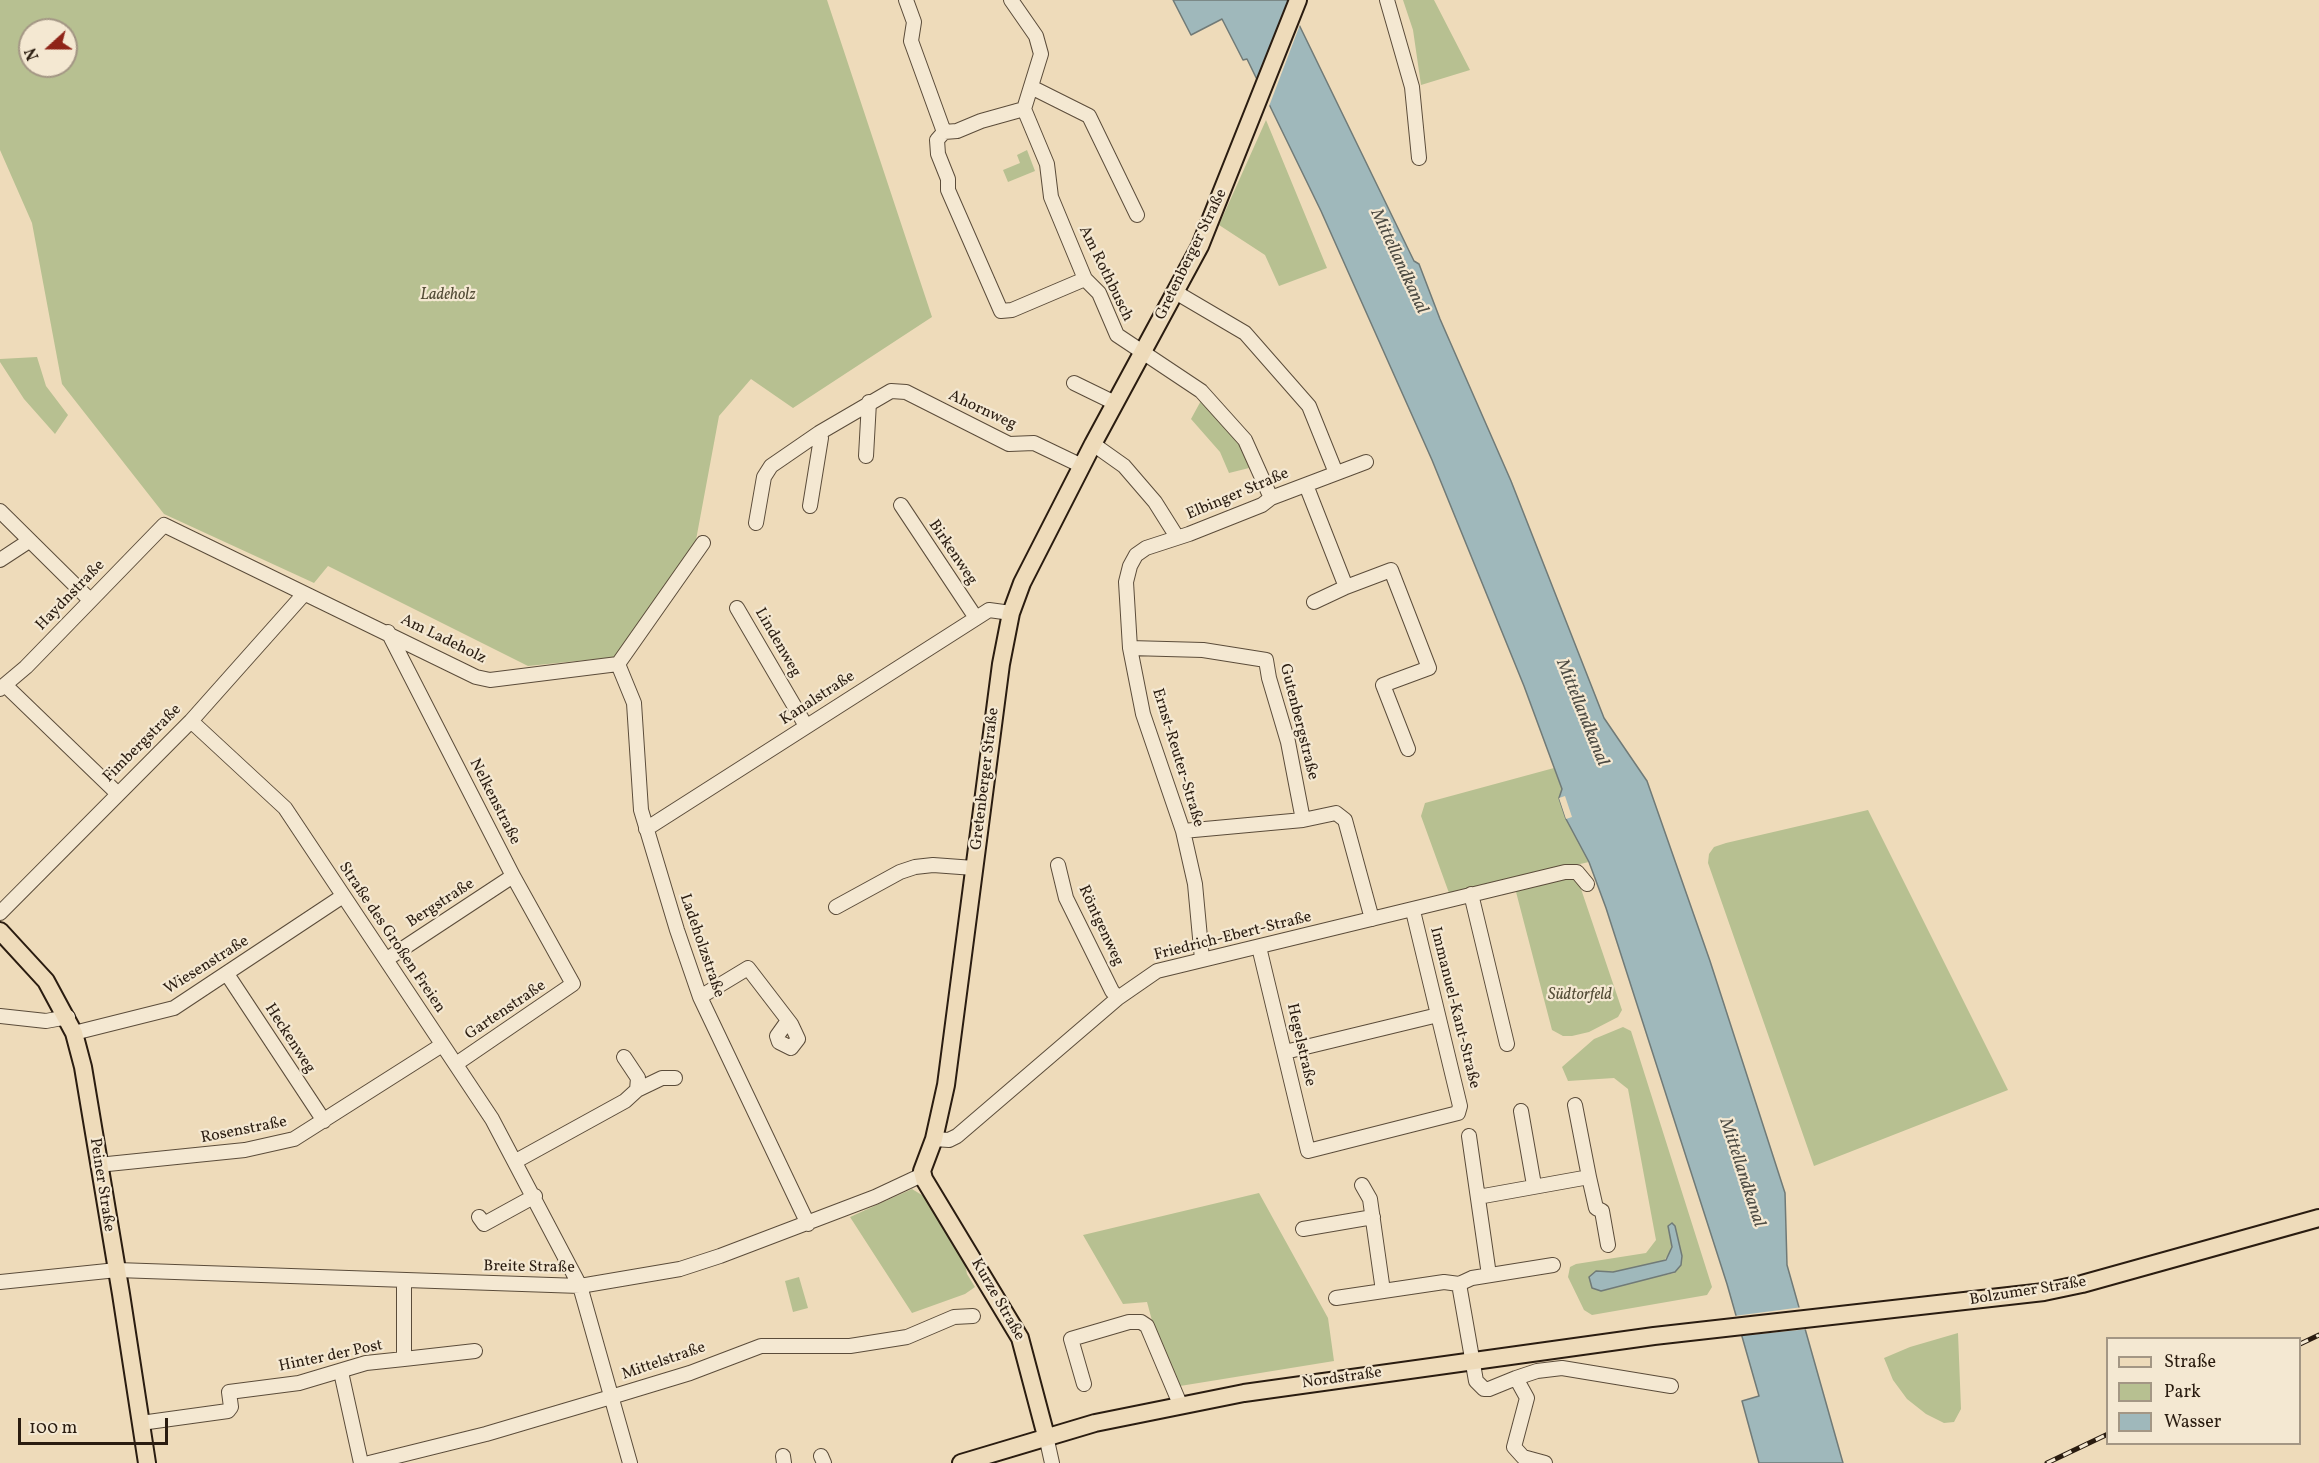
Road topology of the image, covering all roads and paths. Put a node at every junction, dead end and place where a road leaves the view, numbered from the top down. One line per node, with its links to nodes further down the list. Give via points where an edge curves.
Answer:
1 (906, 0): 7 (street, via 914,22 911,41)
2 (1011, 0): 5 (street, via 1040,46)
3 (1387, 0): 8 (street, via 1412,87)
4 (1297, 1): 11 (main road, Gretenberger Straße, via 1220,199)
5 (1031, 87): 6 (street); 9 (street, via 1089,116)
6 (1024, 109): 7 (street); 10 (street, Am Rothbusch, via 1047,164 1051,197)
7 (944, 132): 10 (street, via 937,140 948,190 1001,311)
8 (1419, 158)
9 (1137, 215)
10 (1086, 279): 12 (street, Am Rothbusch, via 1099,293 1117,335)
11 (1177, 293): 12 (main road, Gretenberger Straße); 21 (street, via 1245,333 1309,406)
12 (1144, 352): 15 (main road, Gretenberger Straße); 23 (street, Am Rothbusch, via 1201,392 1245,440)
13 (1074, 383): 15 (street)
14 (869, 402): 16 (street, Ahornweg); 18 (street); 20 (street, Ahornweg, via 891,391 906,392 999,440 1017,445 1034,443)
15 (1115, 404): 17 (main road, Gretenberger Straße)
16 (819, 433): 25 (street); 27 (street, Ahornweg, via 771,466 764,477)
17 (1093, 444): 20 (main road, Gretenberger Straße); 29 (street, via 1124,466 1155,502)
18 (866, 456)
19 (1366, 462): 21 (street, Elbinger Straße)
20 (1082, 466): 39 (main road, Gretenberger Straße)
21 (1336, 473): 22 (street, Elbinger Straße)
22 (1306, 485): 23 (street, Elbinger Straße); 34 (street)
23 (1271, 498): 29 (street, Elbinger Straße, via 1262,505)
24 (901, 505): 40 (street, Birkenweg)
25 (810, 506)
26 (0, 511): 30 (street)
27 (756, 523)
28 (164, 525): 35 (street, Am Ladeholz); 36 (street, Haydnstraße)
29 (1177, 537): 33 (street, Elbinger Straße, via 1146,548)
30 (29, 541): 32 (street); 36 (street)
31 (703, 543): 43 (street)
32 (0, 560)
33 (1130, 566): 42 (street, Ernst-Reuter-Straße, via 1126,593)
34 (1346, 587): 37 (street); 47 (street, via 1391,570 1400,592 1429,668 1383,685)
35 (304, 594): 41 (street, Am Ladeholz); 45 (street, Fimbergstraße)
36 (89, 599): 44 (street, Haydnstraße)
37 (1314, 602)
38 (737, 608): 46 (street, Lindenweg)
39 (1011, 613): 40 (street, Kanalstraße, via 989,610); 53 (main road, Gretenberger Straße, via 999,672)
40 (976, 618): 46 (street, Kanalstraße)
41 (388, 632): 43 (street, Am Ladeholz, via 476,677 490,680); 54 (street, Nelkenstraße)
42 (1130, 648): 49 (street, Gutenbergstraße, via 1203,650 1266,660); 51 (street, Ernst-Reuter-Straße, via 1143,714)
43 (618, 664): 50 (street, Ladeholzstraße, via 634,703 641,810)
44 (3, 687): 48 (street)
45 (190, 721): 48 (street, Fimbergstraße); 57 (street, Straße des Großen Freien, via 285,808)
46 (806, 726): 50 (street, Kanalstraße)
47 (1408, 749)
48 (117, 793): 60 (street, Fimbergstraße)
49 (1303, 820): 51 (street); 61 (street, via 1336,813 1346,820)
50 (646, 829): 68 (street, Ladeholzstraße)
51 (1184, 831): 65 (street, Ernst-Reuter-Straße, via 1195,884)
52 (1058, 865): 69 (street, Röntgenweg, via 1066,898)
53 (974, 868): 58 (street, via 915,867); 86 (main road, Gretenberger Straße, via 946,1084)
54 (513, 876): 64 (street, Bergstraße); 67 (street, Nelkenstraße)
55 (1587, 884): 56 (street, Friedrich-Ebert-Straße, via 1572,871)
56 (1471, 894): 59 (street, Friedrich-Ebert-Straße); 75 (street)
57 (343, 896): 64 (street, Straße des Großen Freien); 66 (street, Wiesenstraße)
58 (837, 907)
59 (1413, 911): 61 (street, Friedrich-Ebert-Straße); 70 (street, Immanuel-Kant-Straße)
60 (0, 913)
61 (1372, 919): 63 (street, Friedrich-Ebert-Straße)
62 (0, 931): 72 (main road, Peiner Straße, via 46,981)
63 (1259, 946): 65 (street, Friedrich-Ebert-Straße); 77 (street, Hegelstraße)
64 (387, 959): 76 (street, Straße des Großen Freien)
65 (1202, 959): 69 (street, Friedrich-Ebert-Straße, via 1157,971)
66 (227, 974): 74 (street, Wiesenstraße, via 174,1008); 84 (street, Heckenweg)
67 (573, 984): 79 (street, Gartenstraße)
68 (700, 997): 73 (street, via 748,968); 99 (street, Ladeholzstraße)
69 (1119, 998): 86 (street, Friedrich-Ebert-Straße, via 957,1136)
70 (1438, 1015): 77 (street); 87 (street, Immanuel-Kant-Straße, via 1460,1106 1458,1113)
71 (0, 1016): 72 (street, via 46,1021)
72 (68, 1017): 74 (main road, Peiner Straße)
73 (787, 1022)
74 (74, 1033): 89 (main road, Peiner Straße)
75 (1507, 1044)
76 (442, 1045): 79 (street, Straße des Großen Freien); 84 (street, Rosenstraße)
77 (1285, 1052): 87 (street, Hegelstraße)
78 (624, 1057): 81 (street, via 639,1078)
79 (456, 1064): 88 (street, Straße des Großen Freien)
80 (675, 1078): 81 (street, via 662,1078)
81 (637, 1090): 88 (street, via 625,1101)
82 (1575, 1105): 91 (street)
83 (1521, 1111): 93 (street)
84 (324, 1121): 89 (street, Rosenstraße, via 294,1139 245,1150)
85 (1468, 1136): 95 (street)
86 (934, 1139): 90 (main road, Gretenberger Straße)
87 (1308, 1151)
88 (516, 1161): 94 (street, Straße des Großen Freien)
89 (98, 1165): 103 (main road, Peiner Straße)
90 (922, 1175): 99 (street, Breite Straße); 123 (main road, Kurze Straße, via 1020,1338)
91 (1589, 1176): 93 (street); 101 (street, via 1596,1208 1602,1211)
92 (1362, 1185): 97 (street, via 1370,1199)
93 (1534, 1185): 95 (street)
94 (535, 1196): 96 (street, via 484,1224); 108 (street, Straße des Großen Freien)
95 (1478, 1197): 104 (street)
96 (479, 1217)
97 (1373, 1217): 100 (street); 109 (street)
98 (2319, 1218): 112 (main road, Bolzumer Straße, via 2053,1290)
99 (808, 1224): 108 (street, Breite Straße, via 680,1269)
100 (1303, 1228)
101 (1608, 1245)
102 (1552, 1265): 104 (street)
103 (117, 1270): 105 (street, Breite Straße); 106 (street, Breite Straße); 122 (main road, Peiner Straße)
104 (1489, 1275): 107 (street)
105 (404, 1281): 108 (street, Breite Straße); 114 (street, Hinter der Post)
106 (0, 1282)
107 (1459, 1284): 109 (street, via 1444,1282); 115 (street)
108 (580, 1286): 120 (street, Straße des Großen Freien)
109 (1383, 1291): 110 (street)
110 (1336, 1298)
111 (972, 1316): 120 (street, Mittelstraße, via 954,1317 906,1337 850,1346 761,1346)
112 (1730, 1328): 115 (main road, Nordstraße)
113 (475, 1351): 114 (street, Hinter der Post)
114 (404, 1359): 116 (street, Hinter der Post)
115 (1471, 1360): 117 (street, via 1476,1381 1484,1389); 121 (main road, Nordstraße)
116 (341, 1372): 122 (street, Hinter der Post, via 299,1383 229,1392 228,1411); 125 (street)
117 (1516, 1378): 119 (street, via 1562,1368); 130 (street, via 1527,1398 1514,1447 1523,1457)
118 (1084, 1384): 121 (street, via 1071,1339 1129,1322 1142,1322)
119 (1671, 1386)
120 (611, 1397): 126 (street, Mittelstraße); 127 (street, Straße des Großen Freien)
121 (1180, 1404): 123 (main road, Nordstraße)
122 (141, 1423): 124 (main road, Peiner Straße)
123 (1046, 1436): 128 (main road, Nordstraße); 129 (street)
124 (147, 1463)
125 (361, 1463)
126 (369, 1463)
127 (630, 1463)
128 (962, 1463)
129 (1052, 1463)
130 (1545, 1463)

